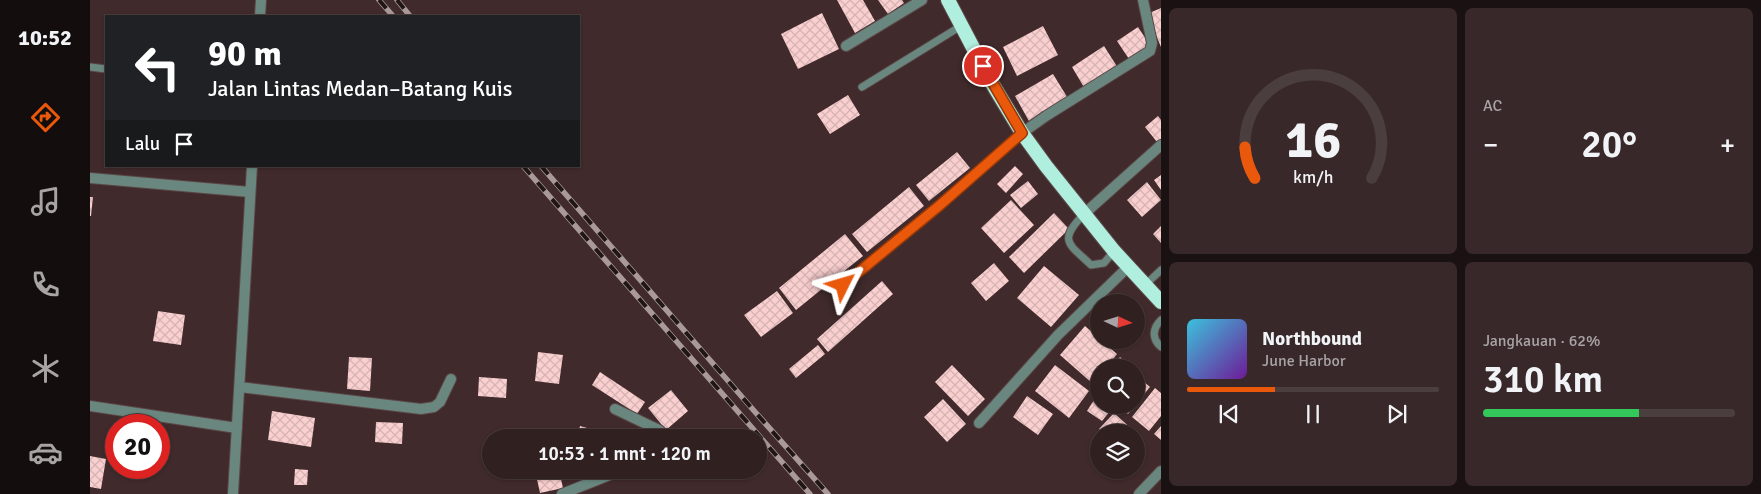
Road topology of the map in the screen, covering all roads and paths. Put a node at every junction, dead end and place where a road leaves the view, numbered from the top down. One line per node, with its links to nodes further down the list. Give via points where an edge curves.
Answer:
1 (261, 0): 5 (street)
2 (922, 0): 7 (street)
3 (948, 0): 6 (highway)
4 (1143, 0): 11 (street, via 1152,44 1150,51)
5 (260, 15)
6 (961, 26): 10 (lane); 11 (highway)
7 (846, 46)
8 (90, 67): 9 (lane)
9 (105, 69)
10 (862, 87)
11 (1022, 133): 16 (highway); 20 (lane)
12 (1161, 145): 16 (street)
13 (252, 167): 15 (street)
14 (90, 178): 15 (street)
15 (250, 192): 26 (street)
16 (1084, 214): 17 (highway); 17 (lane, via 1069,232 1069,244 1091,265 1104,262)
17 (1114, 251): 18 (highway)
18 (1128, 267): 21 (highway); 29 (street, via 1058,335)
19 (1161, 270): 21 (lane)
20 (843, 285)
21 (1145, 285): 22 (highway)
22 (1161, 302)
23 (1161, 320): 24 (lane, via 1154,335)
24 (1161, 347)
25 (451, 379): 26 (street, via 440,402 434,408 422,409)
26 (240, 388): 30 (street)
27 (90, 406): 30 (street)
28 (615, 409): 31 (street)
29 (978, 423)
30 (237, 428): 34 (street)
31 (657, 429)
32 (1161, 471): 36 (street)
33 (600, 479): 35 (street)
34 (232, 494)
35 (562, 494)
36 (1139, 494)

